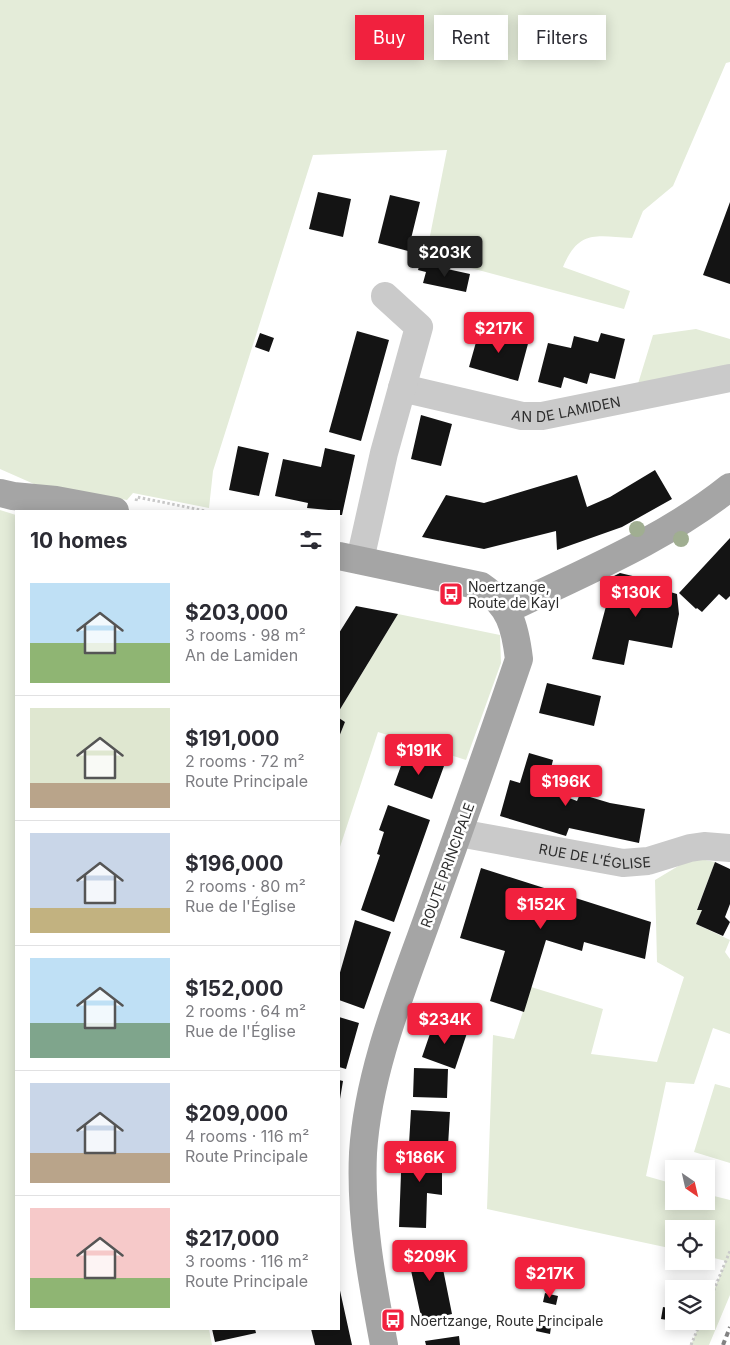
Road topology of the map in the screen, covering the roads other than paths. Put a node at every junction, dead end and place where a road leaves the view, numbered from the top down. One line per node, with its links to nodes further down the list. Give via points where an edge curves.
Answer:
1 (385, 296): 3 (street, via 419,327)
2 (730, 378): 3 (street, AN DE LAMIDEN, via 542,416 522,416)
3 (402, 388): 9 (street)
4 (0, 476): 7 (main road)
5 (730, 487): 10 (main road, via 669,529)
6 (0, 493): 7 (main road)
7 (56, 500): 8 (main road)
8 (125, 508)
9 (350, 558): 10 (main road, ROUTE PRINCIPALE, via 481,586 497,597)
10 (506, 610): 11 (main road, ROUTE PRINCIPALE, via 516,632 519,659)
11 (458, 833): 12 (street, RUE DE L'ÉGLISE, via 623,863 648,861 704,846); 13 (main road, ROUTE PRINCIPALE, via 389,1026 370,1100 364,1152 363,1208 372,1288)
12 (730, 848)
13 (384, 1345)

